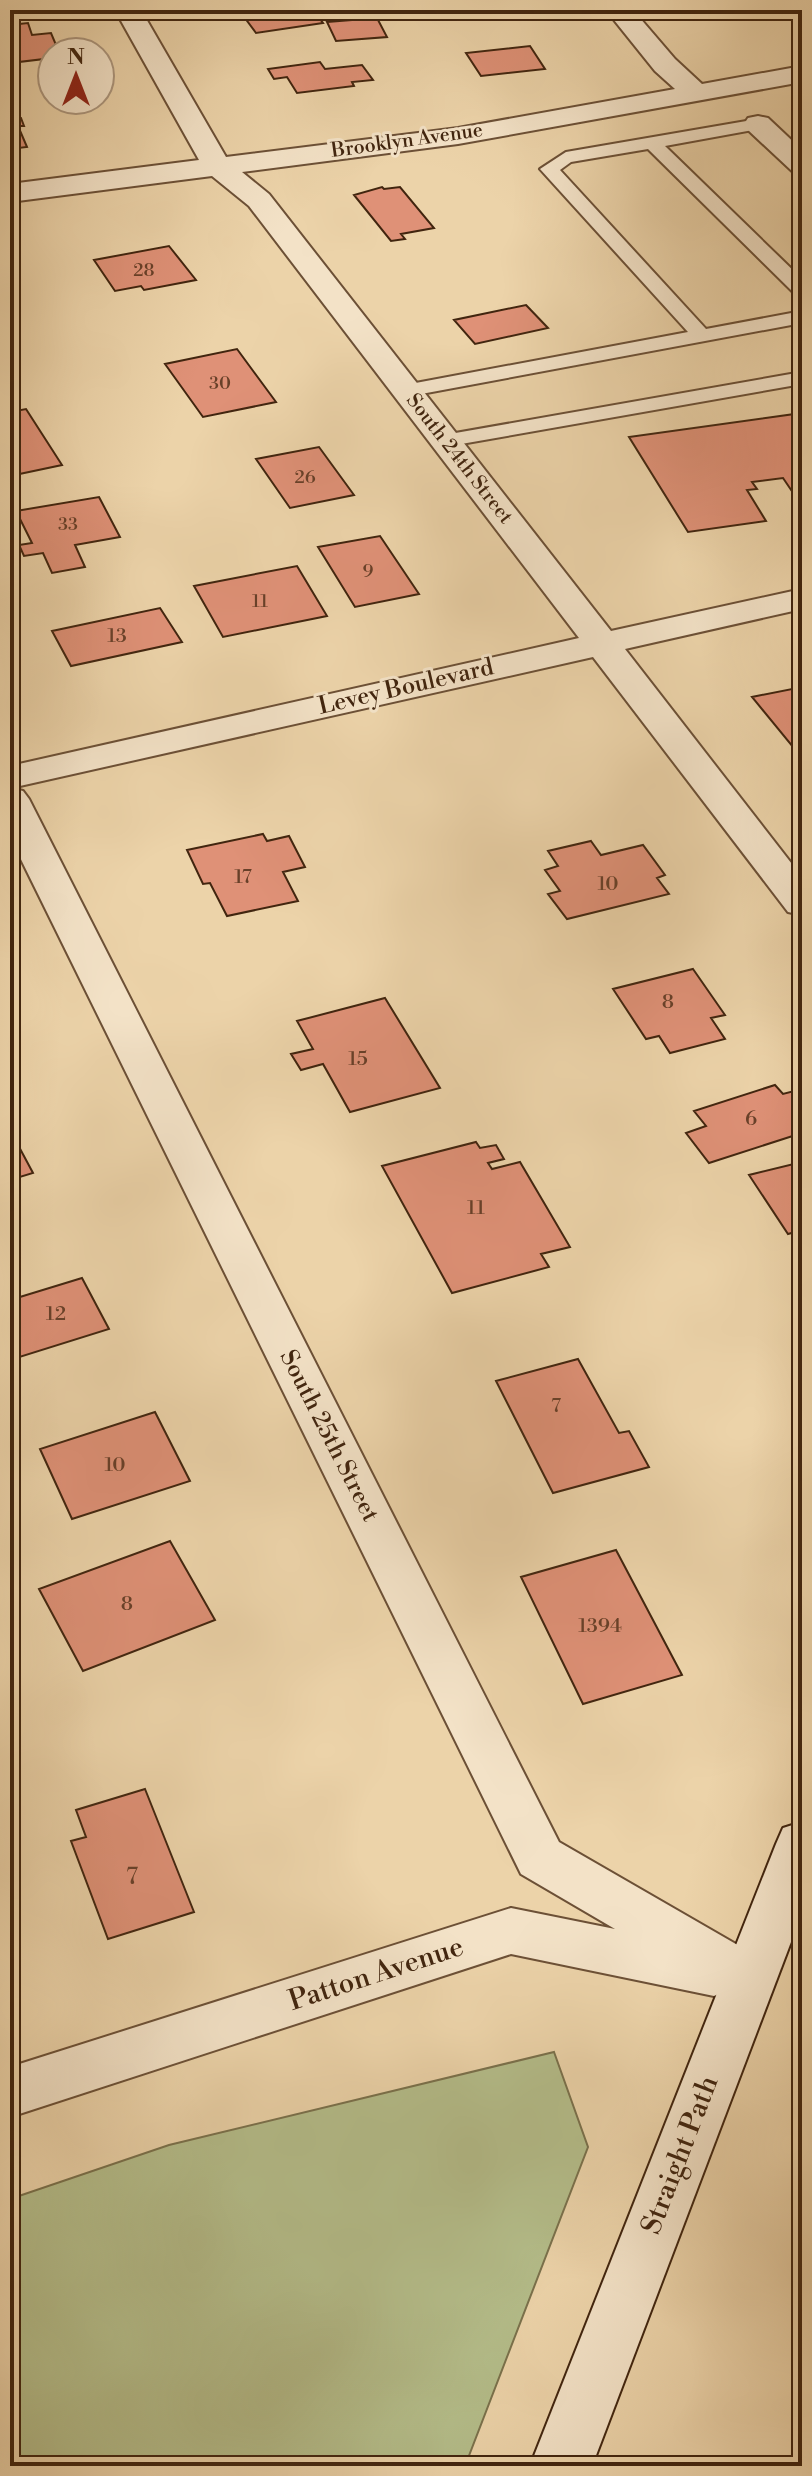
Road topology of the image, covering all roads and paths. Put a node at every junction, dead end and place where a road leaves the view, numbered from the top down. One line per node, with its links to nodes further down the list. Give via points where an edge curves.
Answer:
1 (128, 10): 7 (street, South 24th Street)
2 (619, 10): 4 (street)
3 (802, 74): 4 (street, Brooklyn Avenue)
4 (696, 93): 7 (street, Brooklyn Avenue, via 458,136)
5 (758, 124): 6 (lane); 8 (street)
6 (652, 143): 10 (lane); 12 (lane, via 566,157 549,169)
7 (216, 165): 9 (street, Brooklyn Avenue); 14 (street, South 24th Street, via 259,200)
8 (802, 165)
9 (10, 193)
10 (802, 290)
11 (802, 317): 12 (lane)
12 (701, 335): 14 (lane)
13 (802, 378): 15 (lane)
14 (405, 391): 15 (street, South 24th Street)
15 (444, 441): 17 (street, South 24th Street)
16 (802, 599): 17 (street, Levey Boulevard)
17 (603, 643): 18 (street, Levey Boulevard); 20 (street, South 24th Street)
18 (10, 777)
19 (10, 799): 22 (street, South 25th Street, via 540,1858)
20 (802, 903)
21 (802, 1844): 22 (street, Straight Path)
22 (748, 1979): 23 (street, Patton Avenue, via 511,1931); 24 (street, Straight Path)
23 (10, 2092)
24 (561, 2466)

